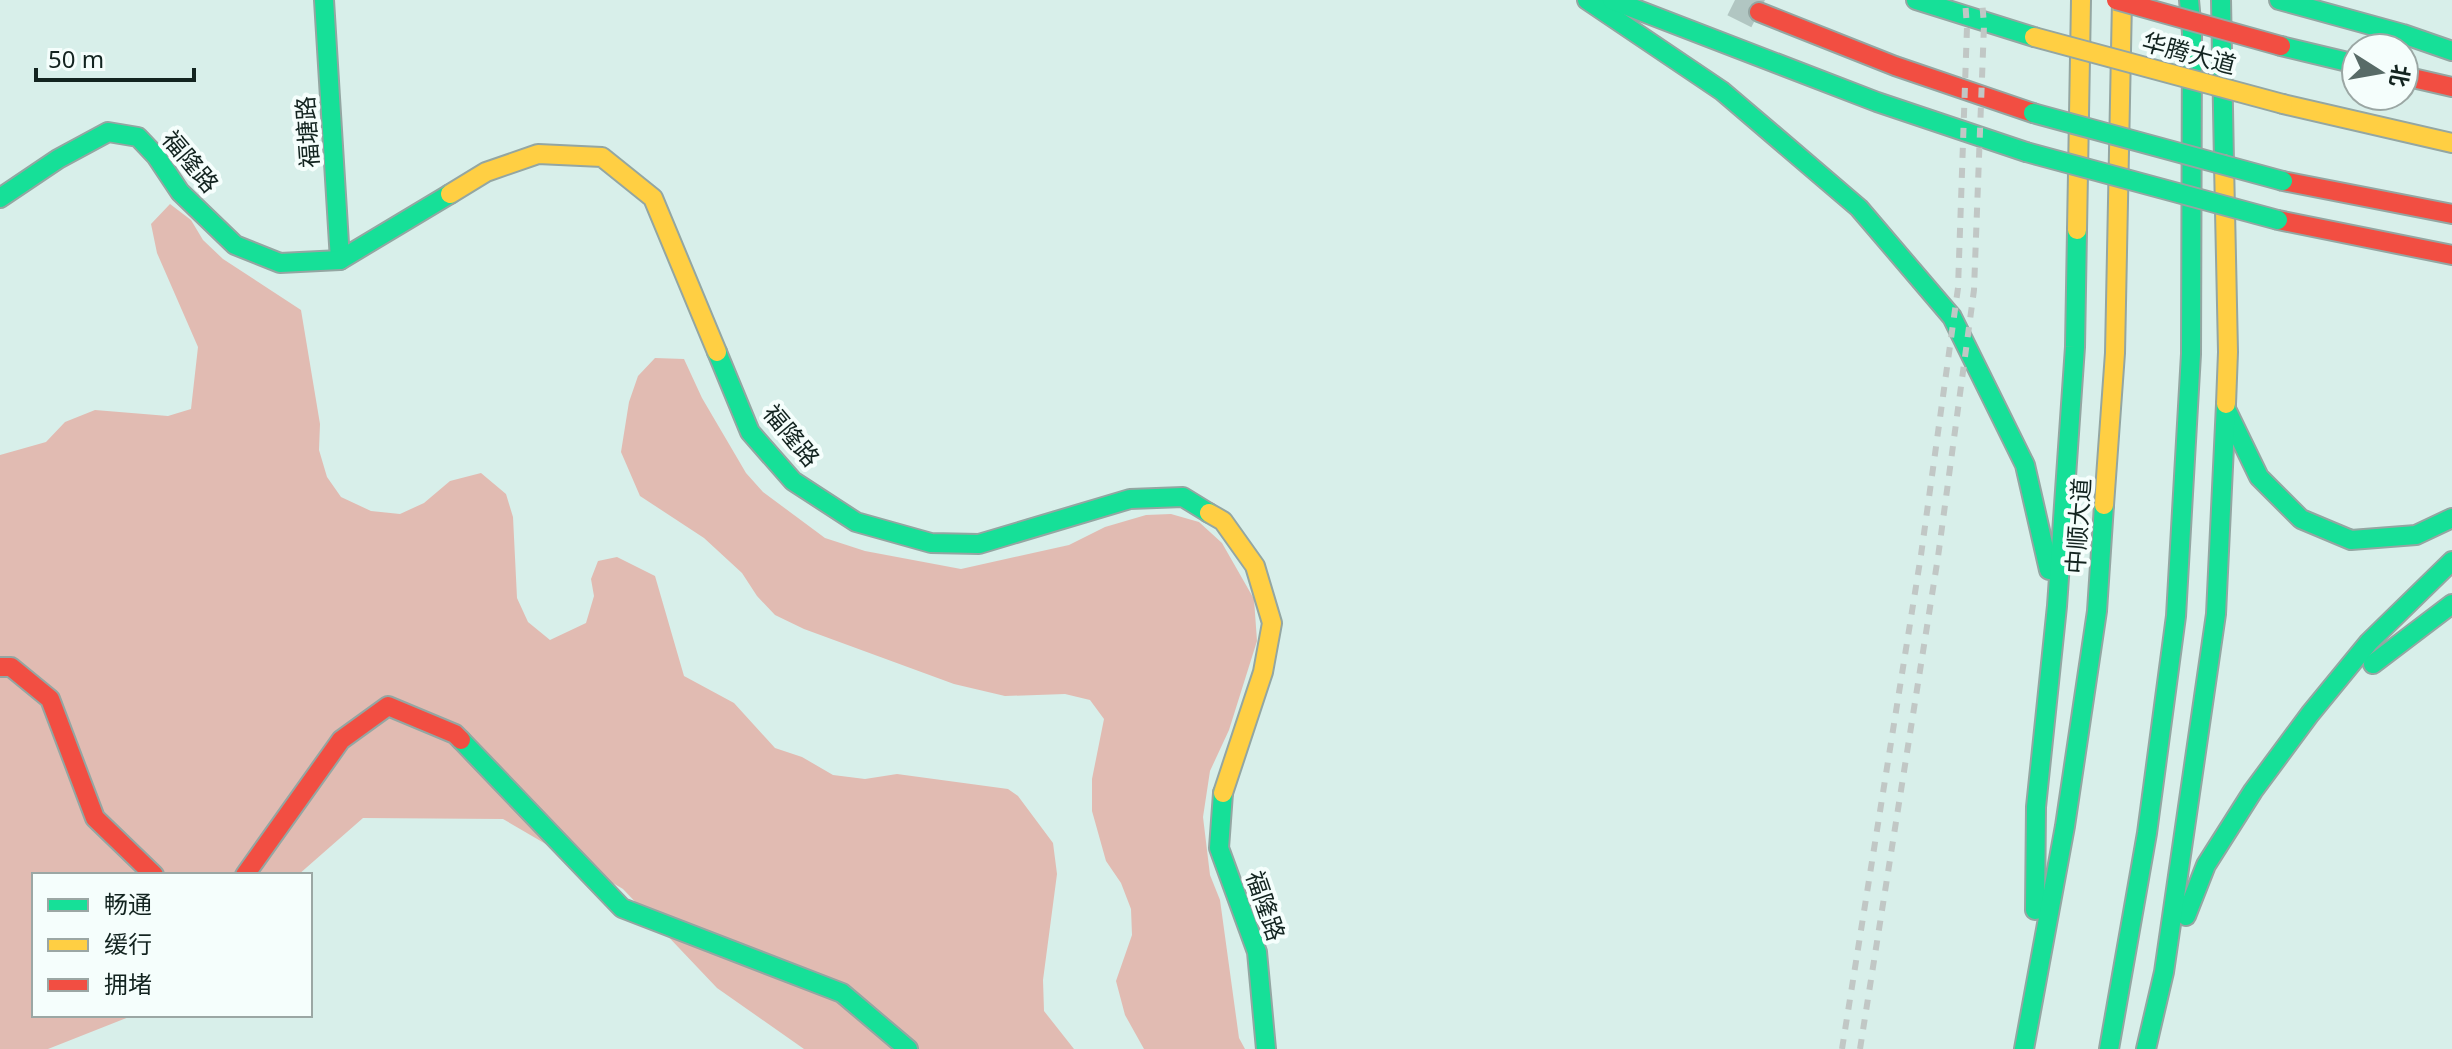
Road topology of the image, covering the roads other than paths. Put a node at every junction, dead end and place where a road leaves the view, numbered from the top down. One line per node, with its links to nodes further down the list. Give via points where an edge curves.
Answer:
1 (324, 0): 20 (main road, 福塘路)
2 (1587, 0): 26 (main road, via 1722,91 1859,208 1952,317 2025,465)
3 (1612, 0): 18 (main road, bridge, via 1877,102 2026,152 2278,220)
4 (1916, 0): 15 (main road, 华腾大道, bridge, via 2283,104)
5 (2081, 0): 26 (main road, via 2075,347)
6 (2119, 0): 12 (main road, 华腾大道, bridge); 32 (main road, 中顺大道, via 2115,353 2097,611)
7 (2189, 0): 36 (main road, via 2191,354 2176,616 2147,833)
8 (2221, 0): 22 (main road)
9 (2279, 0): 11 (main road)
10 (1759, 12): 17 (main road, bridge, via 2033,113 2283,181)
11 (2452, 51)
12 (2340, 60)
13 (2420, 80): 14 (main road)
14 (2452, 87)
15 (2452, 143)
16 (0, 198): 20 (main road, 福隆路, via 108,132 138,137 180,192 235,245 280,263)
17 (2452, 214)
18 (2400, 244): 19 (main road); 21 (main road)
19 (2452, 255)
20 (340, 260): 34 (main road, 福隆路, via 486,172 538,154 602,157 653,198 750,432 793,481 856,522 931,543 979,544 1130,499 1183,497 1223,521 1255,566 1272,623 1263,672 1223,792 1219,848 1257,952)
21 (2439, 270)
22 (2225, 408): 23 (main road, via 2259,477 2301,519 2351,540 2416,535); 31 (main road, via 2216,614)
23 (2452, 518)
24 (2452, 561): 28 (main road, via 2369,642)
25 (2452, 604): 28 (main road)
26 (2057, 606): 32 (main road, via 2036,807)
27 (0, 667): 29 (main road, via 11,667 50,699 95,818)
28 (2310, 714): 31 (main road, via 2206,865)
29 (152, 873)
30 (246, 873): 33 (main road, via 341,740 388,706 455,734 622,908 842,993)
31 (2164, 972): 37 (main road)
32 (2034, 993): 35 (main road, 中顺大道)
33 (908, 1049)
34 (1266, 1049)
35 (2024, 1049)
36 (2109, 1049)
37 (2146, 1049)

